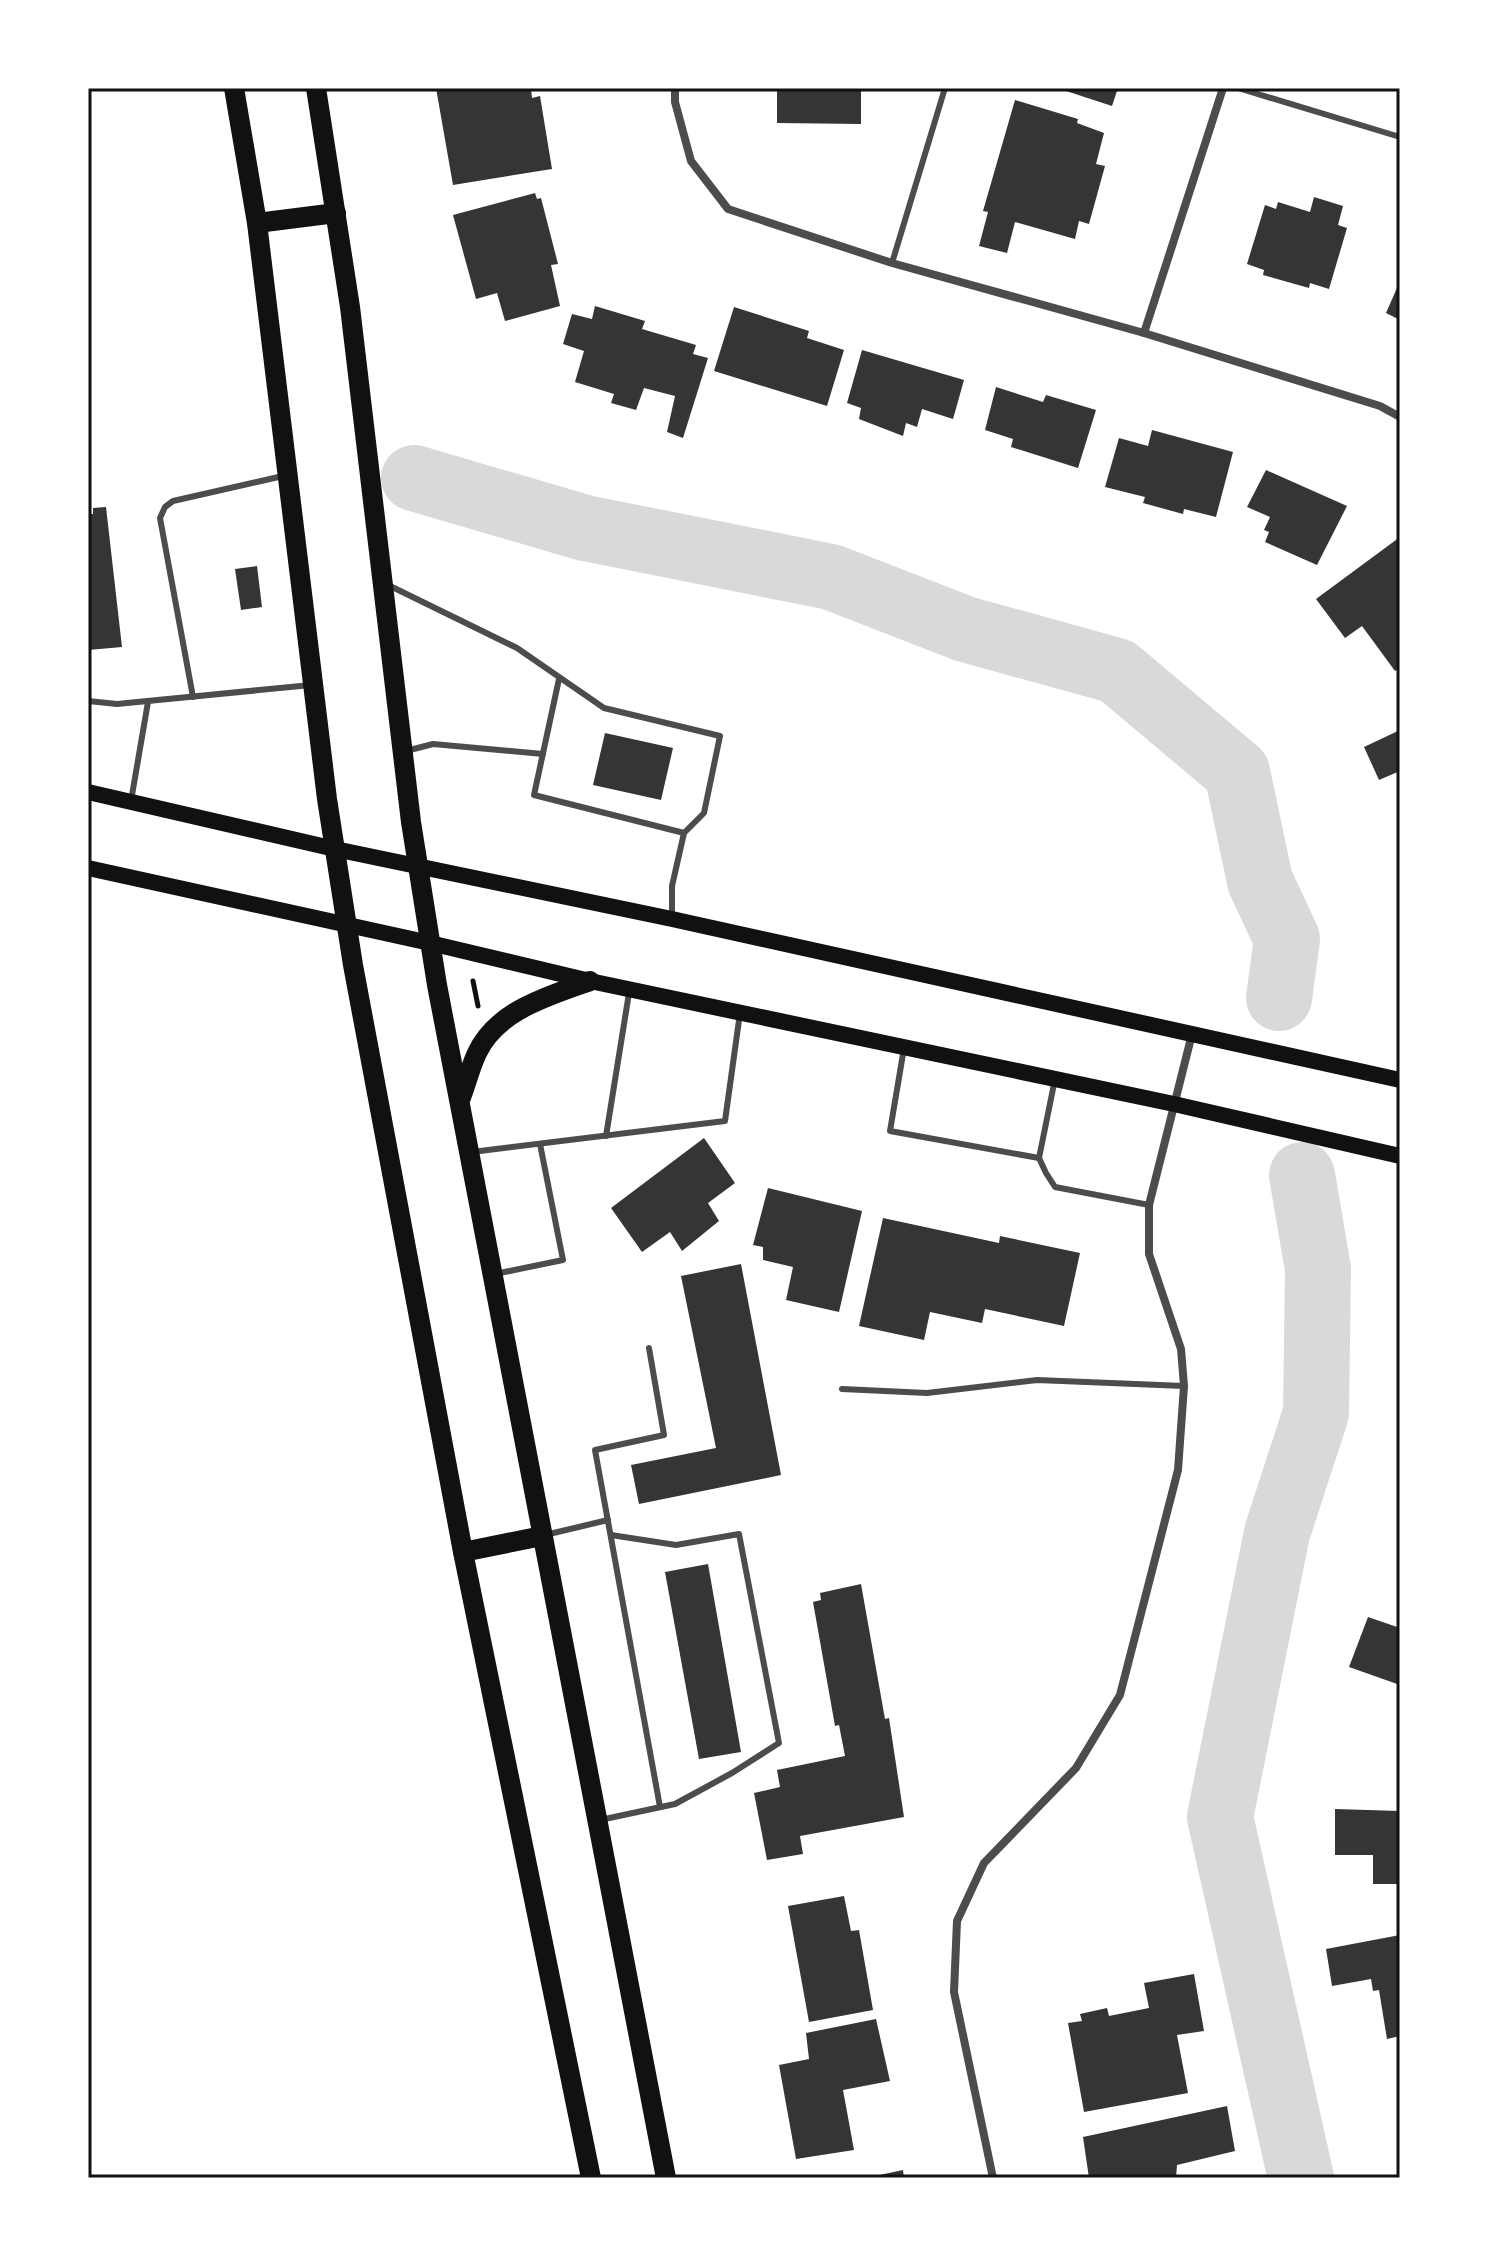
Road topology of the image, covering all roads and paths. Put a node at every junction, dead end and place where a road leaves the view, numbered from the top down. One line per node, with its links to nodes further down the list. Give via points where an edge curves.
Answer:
1 (234, 88): 9 (main road)
2 (316, 88): 8 (main road)
3 (675, 88): 10 (street, via 691,161 728,209)
4 (945, 88): 10 (lane)
5 (1223, 88): 11 (street)
6 (1238, 88): 7 (lane)
7 (1400, 137)
8 (336, 213): 9 (main road); 14 (main road)
9 (257, 223): 13 (main road)
10 (892, 263): 11 (street)
11 (1144, 333): 12 (street, via 1380,406)
12 (1400, 417)
13 (287, 475): 16 (main road); 17 (lane, via 173,501 160,518)
14 (383, 582): 15 (lane, via 517,648); 20 (main road)
15 (559, 679): 21 (lane); 24 (lane, via 604,708 720,736 704,813)
16 (312, 685): 17 (lane); 25 (main road)
17 (193, 697): 19 (lane)
18 (88, 701): 19 (lane)
19 (148, 702): 23 (lane)
20 (403, 752): 21 (lane, via 433,744); 26 (main road)
21 (543, 754): 24 (lane, via 534,795)
22 (88, 792): 23 (main road)
23 (131, 801): 25 (main road)
24 (684, 833): 28 (lane, via 672,886)
25 (335, 849): 26 (main road); 29 (main road)
26 (417, 867): 28 (main road); 30 (main road)
27 (88, 868): 29 (main road)
28 (672, 919): 36 (main road)
29 (347, 925): 30 (main road); 55 (main road)
30 (430, 943): 32 (main road); 40 (main road)
31 (473, 980): 35 (path)
32 (590, 981): 33 (main road); 40 (main road, via 521,1008 500,1024 478,1051)
33 (629, 989): 34 (main road); 42 (lane)
34 (740, 1013): 37 (main road); 42 (lane, via 725,1121)
35 (479, 1015)
36 (1192, 1034): 39 (main road); 41 (street)
37 (904, 1047): 38 (main road); 46 (lane, via 890,1131)
38 (1055, 1079): 41 (main road); 46 (lane)
39 (1400, 1080)
40 (459, 1104): 44 (main road)
41 (1174, 1104): 45 (main road); 47 (street)
42 (606, 1136): 43 (lane)
43 (540, 1144): 44 (lane); 48 (lane, via 563,1260)
44 (469, 1152): 48 (main road)
45 (1400, 1156)
46 (1039, 1158): 47 (lane, via 1055,1187)
47 (1149, 1205): 50 (street, via 1149,1254 1181,1349)
48 (492, 1274): 54 (main road)
49 (649, 1348): 52 (lane, via 664,1435 595,1450)
50 (1184, 1386): 51 (lane, via 1037,1380 927,1393); 60 (street, via 1178,1470 1120,1695 1076,1768 984,1863 957,1921 954,1992)
51 (842, 1389)
52 (608, 1520): 53 (lane); 54 (lane)
53 (611, 1535): 56 (lane); 56 (lane, via 676,1545 739,1534 779,1743 675,1804)
54 (542, 1536): 55 (main road); 57 (main road)
55 (463, 1552): 58 (main road)
56 (660, 1807): 57 (lane)
57 (596, 1820): 59 (main road)
58 (591, 2178)
59 (666, 2178)
60 (993, 2178)

